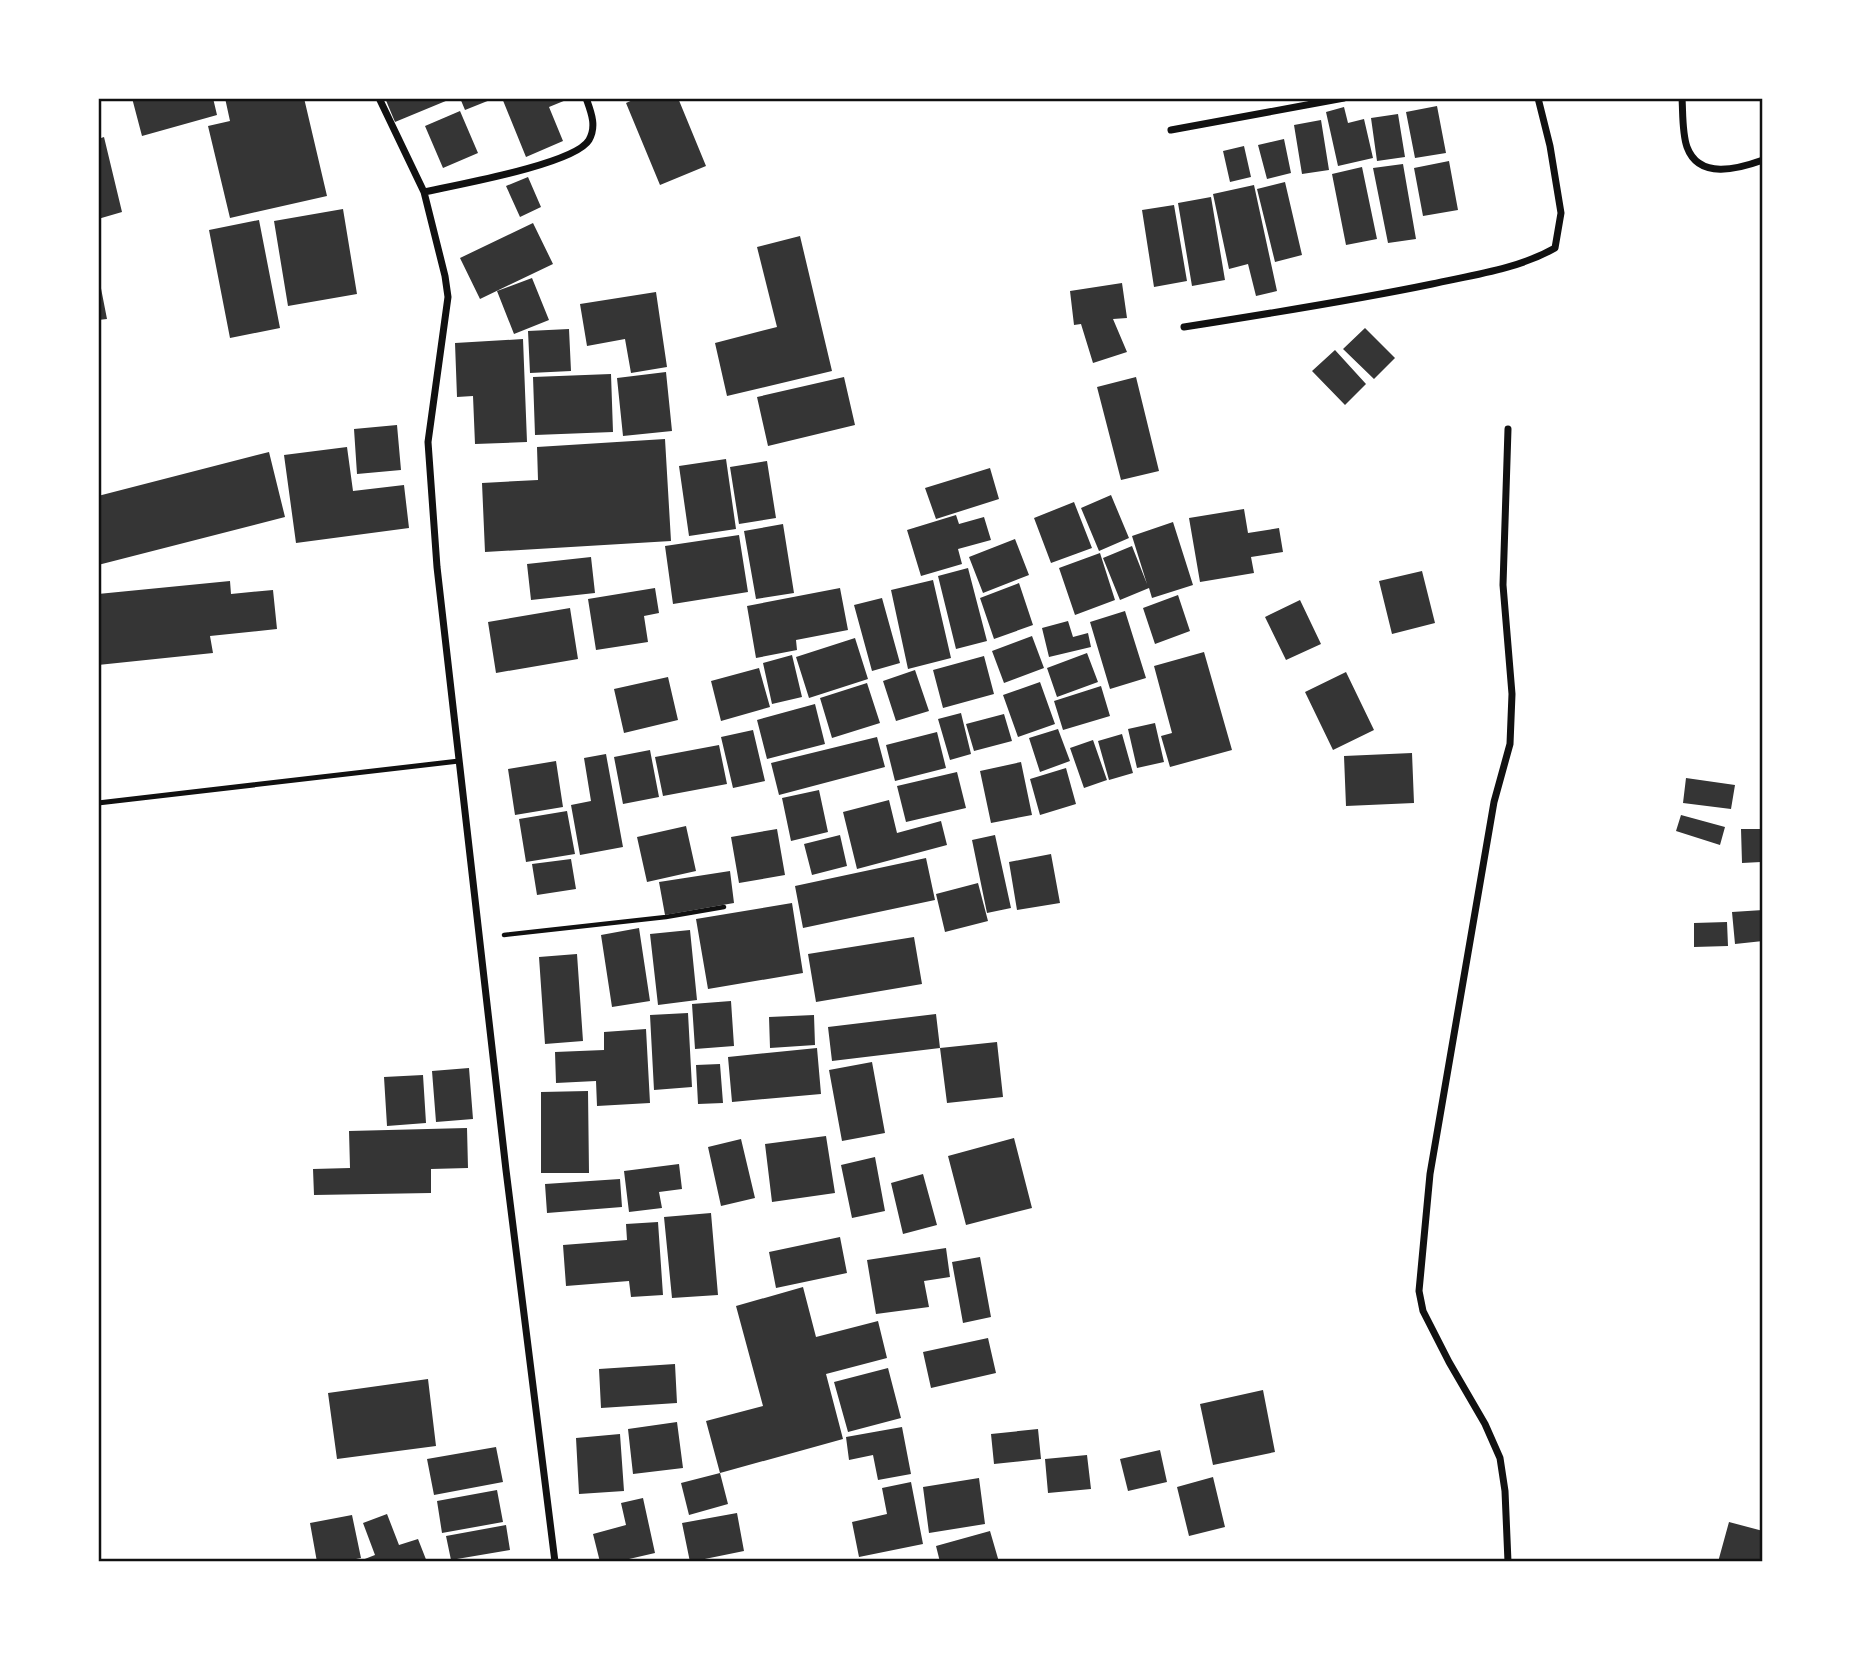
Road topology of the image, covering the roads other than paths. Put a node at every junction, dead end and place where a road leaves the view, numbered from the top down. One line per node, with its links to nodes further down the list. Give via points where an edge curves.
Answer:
1 (379, 98): 8 (street)
2 (586, 98): 8 (street, via 594,128 580,150 556,161)
3 (1344, 98): 6 (street)
4 (1538, 98): 9 (street, via 1561,213 1555,248 1535,260 1459,278)
5 (1682, 98): 7 (street, via 1686,145 1693,160 1706,168 1738,168)
6 (1171, 130)
7 (1763, 160)
8 (424, 192): 11 (street, via 447,297 428,442)
9 (1184, 327)
10 (1508, 429): 14 (street, via 1503,585 1512,694 1510,744 1494,802 1430,1174 1419,1291 1423,1311 1500,1458)
11 (459, 761): 12 (lane); 13 (street)
12 (98, 803)
13 (555, 1562)
14 (1507, 1562)

